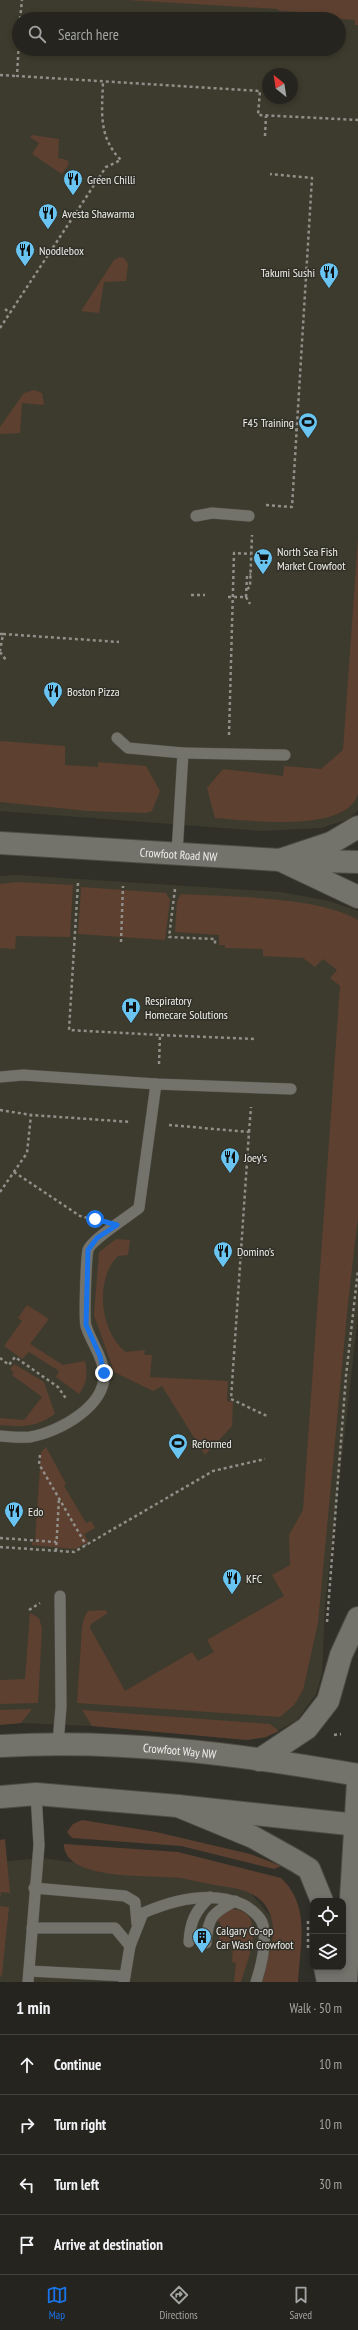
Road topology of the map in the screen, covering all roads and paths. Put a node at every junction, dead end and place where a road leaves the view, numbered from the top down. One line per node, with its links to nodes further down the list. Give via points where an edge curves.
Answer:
1 (22, 0): 2 (path)
2 (21, 12)
3 (18, 56): 6 (path)
4 (0, 75): 6 (path)
5 (80, 75): 7 (path)
6 (16, 76): 7 (path)
7 (80, 80): 8 (path)
8 (103, 82): 9 (path, via 260,91 258,115); 14 (path, via 101,122 114,153 120,160 106,167)
9 (266, 116): 10 (path); 11 (path)
10 (358, 120)
11 (265, 136)
12 (270, 174): 16 (path, via 312,178)
13 (5, 309): 14 (path)
14 (10, 313): 15 (path)
15 (0, 328)
16 (295, 430): 17 (path); 18 (path, via 292,507)
17 (301, 430)
18 (261, 505)
19 (196, 516): 20 (lane, via 212,513)
20 (249, 516)
21 (252, 533): 22 (path)
22 (252, 554): 26 (path, via 234,553); 27 (path, via 250,587 247,589)
23 (191, 595): 24 (path)
24 (204, 595)
25 (228, 597): 26 (path)
26 (232, 597): 27 (path); 34 (path)
27 (246, 598): 28 (path)
28 (250, 604)
29 (1, 634): 30 (path); 31 (path)
30 (119, 642)
31 (0, 651): 32 (path)
32 (6, 660)
33 (117, 738): 35 (lane, via 128,748)
34 (229, 738)
35 (183, 753): 36 (lane); 39 (lane)
36 (285, 755)
37 (358, 827): 40 (street, via 331,843)
38 (0, 843): 39 (street, Crowfoot Road NW)
39 (177, 853): 40 (street, Crowfoot Road NW)
40 (280, 860): 41 (street, Crowfoot Road NW); 45 (street)
41 (358, 862)
42 (78, 882): 48 (path, via 69,1030)
43 (123, 886): 46 (path)
44 (175, 890): 47 (path, via 169,937 216,939)
45 (358, 897)
46 (121, 942)
47 (215, 945)
48 (160, 1035): 49 (path); 50 (path)
49 (254, 1039)
50 (158, 1066)
51 (0, 1076): 52 (lane)
52 (156, 1084): 53 (lane); 57 (lane)
53 (252, 1088): 54 (lane); 58 (path)
54 (292, 1089)
55 (0, 1110): 56 (path)
56 (31, 1115): 57 (path); 59 (path, via 27,1153)
57 (150, 1124): 58 (path); 61 (lane, via 139,1208)
58 (249, 1132): 65 (path, via 231,1399)
59 (14, 1172): 60 (path); 61 (path, via 80,1216)
60 (0, 1192)
61 (117, 1225): 64 (lane, via 97,1238 88,1250 86,1325 100,1356 104,1373 100,1394 88,1410)
62 (358, 1270): 77 (path, via 346,1376)
63 (0, 1358): 64 (path, via 9,1365 15,1357 58,1387)
64 (78, 1417): 66 (lane)
65 (268, 1417)
66 (41, 1434): 67 (lane, via 29,1437); 69 (path, via 39,1464)
67 (0, 1436)
68 (265, 1459): 72 (path, via 213,1471)
69 (59, 1498): 71 (path); 72 (path)
70 (0, 1538): 71 (path)
71 (56, 1542): 74 (path)
72 (86, 1545): 74 (path, via 74,1552)
73 (0, 1547): 74 (path)
74 (56, 1551)
75 (60, 1596): 78 (lane, via 61,1707)
76 (358, 1618): 80 (street, via 341,1655 328,1701 307,1728)
77 (325, 1629)
78 (58, 1743): 79 (street, Crowfoot Way NW); 80 (street, Crowfoot Way NW, via 158,1746)
79 (0, 1746)
80 (259, 1760): 81 (street, Crowfoot Way NW)
81 (358, 1775)
82 (358, 1782): 86 (street)
83 (36, 1794): 84 (street); 85 (street); 87 (lane, via 39,1845)
84 (0, 1797)
85 (178, 1806): 86 (street); 89 (street, via 253,1837 309,1869)
86 (357, 1825): 104 (street)
87 (34, 1888): 91 (lane, via 125,1896 135,1902); 92 (lane)
88 (210, 1897): 90 (lane); 91 (lane, via 161,1905 143,1913); 94 (lane, via 198,1908 190,1924)
89 (313, 1898)
90 (235, 1901): 95 (lane, via 212,1916); 102 (lane, via 251,1909 263,1923 264,1956)
91 (137, 1924): 96 (lane)
92 (32, 1928): 96 (lane, via 115,1928); 98 (lane)
93 (311, 1934): 97 (path)
94 (189, 1942)
95 (206, 1943)
96 (130, 1946): 100 (lane)
97 (308, 1951)
98 (29, 1970): 100 (lane); 101 (lane)
99 (326, 1970): 103 (street)
100 (125, 1979)
101 (28, 1982)
102 (256, 1982)
103 (328, 1982)
104 (346, 1982)

